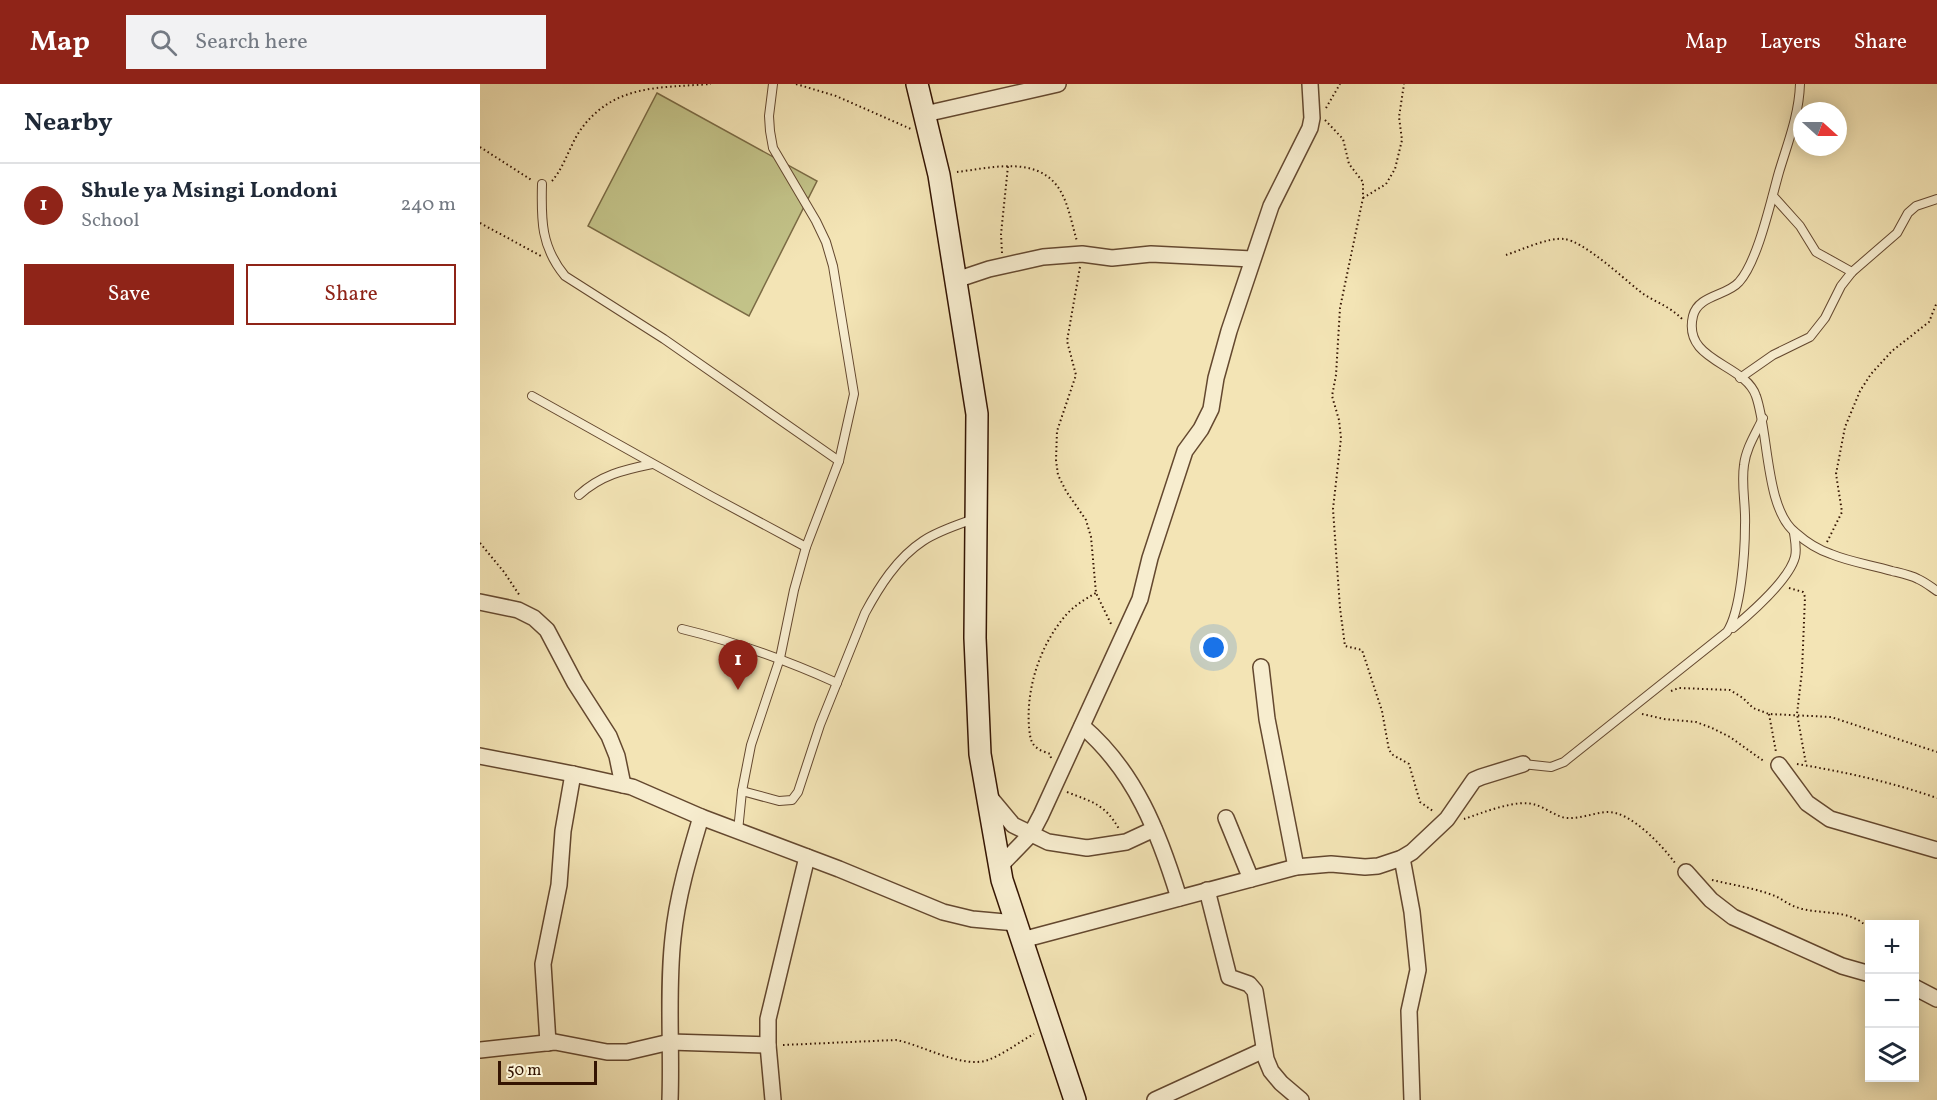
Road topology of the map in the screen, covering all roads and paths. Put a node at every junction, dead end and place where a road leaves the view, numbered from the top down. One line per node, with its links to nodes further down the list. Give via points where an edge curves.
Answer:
1 (711, 84): 15 (path, via 659,86 620,95 591,116 554,180)
2 (773, 84): 32 (lane, via 769,116 773,148 826,242 837,285 854,394)
3 (796, 84): 11 (path, via 836,96 902,126)
4 (917, 84): 11 (main road)
5 (1058, 84): 9 (street)
6 (1310, 84): 22 (street, via 1310,128 1271,206)
7 (1404, 84): 17 (path, via 1399,117 1402,140 1395,169 1386,184)
8 (1800, 84): 16 (lane, via 1794,126)
9 (1004, 91): 11 (street)
10 (1320, 116): 17 (path, via 1343,139 1352,170 1363,182)
11 (927, 124): 14 (main road)
12 (480, 147): 15 (path)
13 (1008, 166): 14 (path); 20 (path, via 1033,168 1059,188); 24 (path, via 1001,234)
14 (939, 175): 26 (main road)
15 (542, 184): 23 (lane, via 541,217)
16 (1773, 196): 25 (lane, via 1800,226 1816,252); 28 (lane, via 1749,267 1738,284 1696,309)
17 (1363, 198): 68 (path, via 1341,308 1332,396 1341,438 1333,509 1340,608 1345,646 1362,650 1382,711 1389,750 1409,764 1420,802)
18 (1937, 199): 25 (lane, via 1916,206 1897,233)
19 (480, 223): 23 (path)
20 (1082, 255): 22 (street); 24 (street, via 1043,257); 42 (path, via 1067,341 1076,375 1057,431 1056,460 1058,475 1086,520)
21 (1506, 255): 28 (path, via 1551,240 1572,240 1638,290 1672,308)
22 (1252, 259): 47 (street, via 1216,378 1211,409 1185,451 1140,599)
23 (554, 262): 32 (lane, via 566,276 664,339)
24 (1005, 266): 26 (street)
25 (1852, 272): 29 (lane, via 1810,337 1773,355)
26 (956, 280): 35 (main road, via 977,414)
27 (1937, 302): 39 (path, via 1929,322 1892,351 1860,391 1845,427 1836,474 1842,512)
28 (1693, 330): 29 (lane, via 1696,343 1706,355)
29 (1740, 378): 31 (lane, via 1755,393)
30 (532, 396): 33 (lane)
31 (1763, 418): 36 (lane, via 1772,486 1782,516); 46 (lane, via 1744,465 1745,525 1738,609)
32 (838, 461): 38 (lane)
33 (652, 464): 34 (lane, via 596,480); 38 (lane)
34 (579, 495)
35 (976, 518): 50 (lane, via 922,541 894,568 865,613); 65 (main road, via 975,638 980,754)
36 (1794, 533): 39 (lane); 40 (lane, via 1793,563)
37 (480, 543): 44 (path)
38 (806, 547): 48 (lane)
39 (1822, 550): 41 (lane, via 1917,578)
40 (1777, 584): 46 (lane, via 1761,604); 53 (path, via 1805,594)
41 (1937, 591)
42 (1096, 593): 47 (path); 62 (path, via 1067,615 1053,634 1039,660 1031,689 1030,738 1038,749 1050,754)
43 (480, 602): 44 (street, via 518,610)
44 (534, 618): 63 (street, via 547,630 609,736)
45 (682, 629): 48 (lane)
46 (1727, 632): 57 (lane, via 1564,762 1551,767)
47 (1121, 642): 54 (street)
48 (780, 658): 50 (lane); 64 (lane, via 754,736)
49 (1261, 667): 77 (street, via 1267,719)
50 (837, 683): 64 (lane, via 792,800 779,801)
51 (1670, 691): 52 (path, via 1730,690 1753,708)
52 (1769, 714): 53 (path); 58 (path)
53 (1797, 714): 55 (path, via 1831,717); 59 (path)
54 (1082, 726): 62 (street); 69 (street, via 1118,762 1140,795)
55 (1937, 752)
56 (487, 757): 60 (street); 61 (street)
57 (1523, 764): 68 (street, via 1474,780)
58 (1779, 765): 73 (street, via 1807,803 1830,819)
59 (1807, 765)
60 (480, 769)
61 (573, 774): 63 (street); 89 (street, via 559,885 543,963)
62 (1058, 780): 71 (street); 72 (path, via 1062,789 1096,802 1107,811)
63 (623, 785): 66 (street)
64 (742, 791): 70 (lane)
65 (987, 792): 71 (street, via 1006,819); 76 (main road)
66 (701, 817): 70 (street); 90 (street, via 684,875 673,937)
67 (1226, 818): 79 (street)
68 (1442, 824): 75 (street); 78 (path, via 1522,802 1575,819 1617,812 1663,845)
69 (1154, 829): 72 (street); 82 (street)
70 (738, 831): 74 (street)
71 (1031, 834): 72 (street, via 1048,842 1087,848); 76 (street)
72 (1126, 842)
73 (1937, 850)
74 (807, 857): 84 (street, via 943,912); 91 (street, via 768,1019)
75 (1402, 858): 77 (street, via 1378,866); 99 (street, via 1413,912 1418,970 1409,1011)
76 (1000, 866): 84 (main road)
77 (1296, 867): 79 (street)
78 (1686, 872): 85 (street, via 1733,917)
79 (1251, 879): 81 (street)
80 (1711, 880): 83 (path, via 1750,888 1796,908 1841,914)
81 (1207, 890): 82 (street); 93 (street, via 1229,977 1249,984 1255,991)
82 (1179, 898): 84 (street)
83 (1865, 926)
84 (1019, 932): 88 (main road)
85 (1865, 973)
86 (1919, 990): 87 (street)
87 (1937, 999)
88 (1049, 1025): 91 (path, via 989,1060 976,1062 896,1040); 96 (main road)
89 (548, 1042): 90 (street, via 607,1052 627,1052); 92 (street)
90 (670, 1042): 91 (street); 94 (street)
91 (768, 1045): 95 (street)
92 (480, 1050)
93 (1264, 1050): 97 (street); 98 (street, via 1271,1071)
94 (670, 1100)
95 (773, 1100)
96 (1075, 1100)
97 (1155, 1100)
98 (1301, 1100)
99 (1412, 1100)

